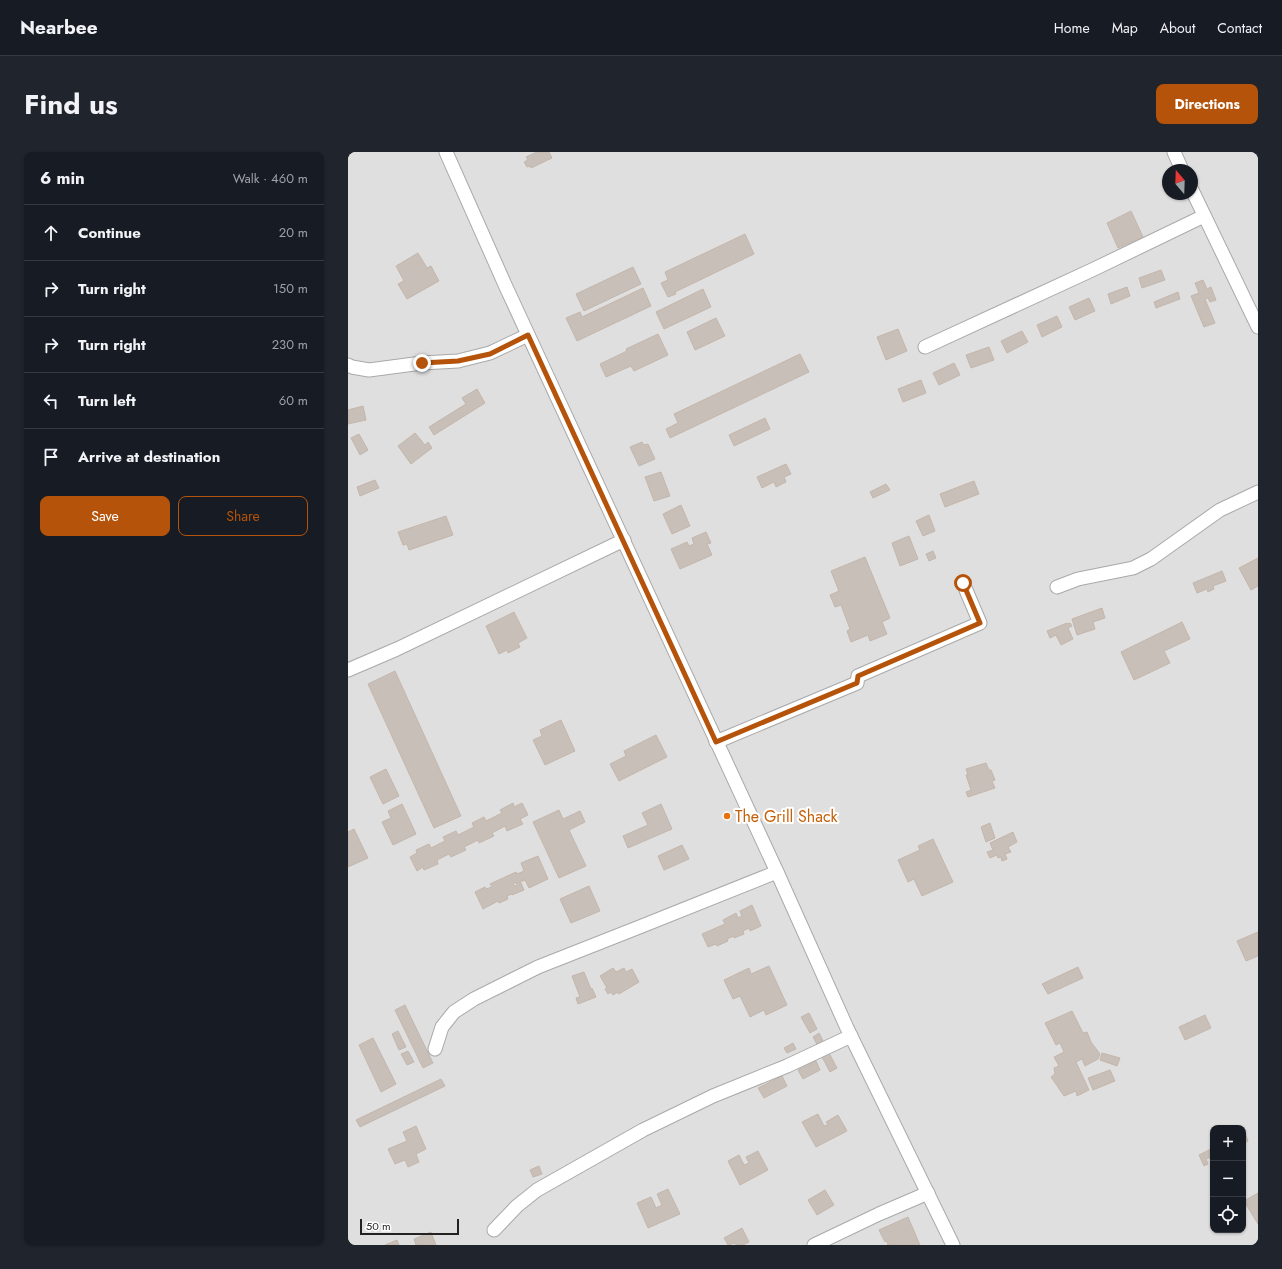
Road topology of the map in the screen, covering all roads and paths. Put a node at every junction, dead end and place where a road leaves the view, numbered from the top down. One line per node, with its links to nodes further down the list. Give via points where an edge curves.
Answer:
1 (446, 152): 7 (street)
2 (1174, 152): 3 (street)
3 (1179, 164)
4 (1197, 200): 5 (street)
5 (1204, 216): 6 (street); 8 (street)
6 (1258, 328)
7 (528, 335): 9 (street, via 490,354 458,361 369,370); 11 (street)
8 (925, 347)
9 (348, 365)
10 (1258, 492): 13 (street, via 1220,510 1151,559 1133,568 1078,579)
11 (624, 540): 14 (street); 15 (street)
12 (963, 583): 15 (street, via 980,623 858,676 857,683)
13 (1057, 587)
14 (348, 670)
15 (716, 742): 16 (street)
16 (777, 872): 17 (street); 18 (street, via 538,967 474,999 454,1012 442,1027)
17 (851, 1036): 19 (street); 20 (street, via 713,1096 643,1130 537,1190)
18 (435, 1049)
19 (928, 1193): 21 (street); 22 (street)
20 (494, 1230)
21 (814, 1245)
22 (953, 1245)

